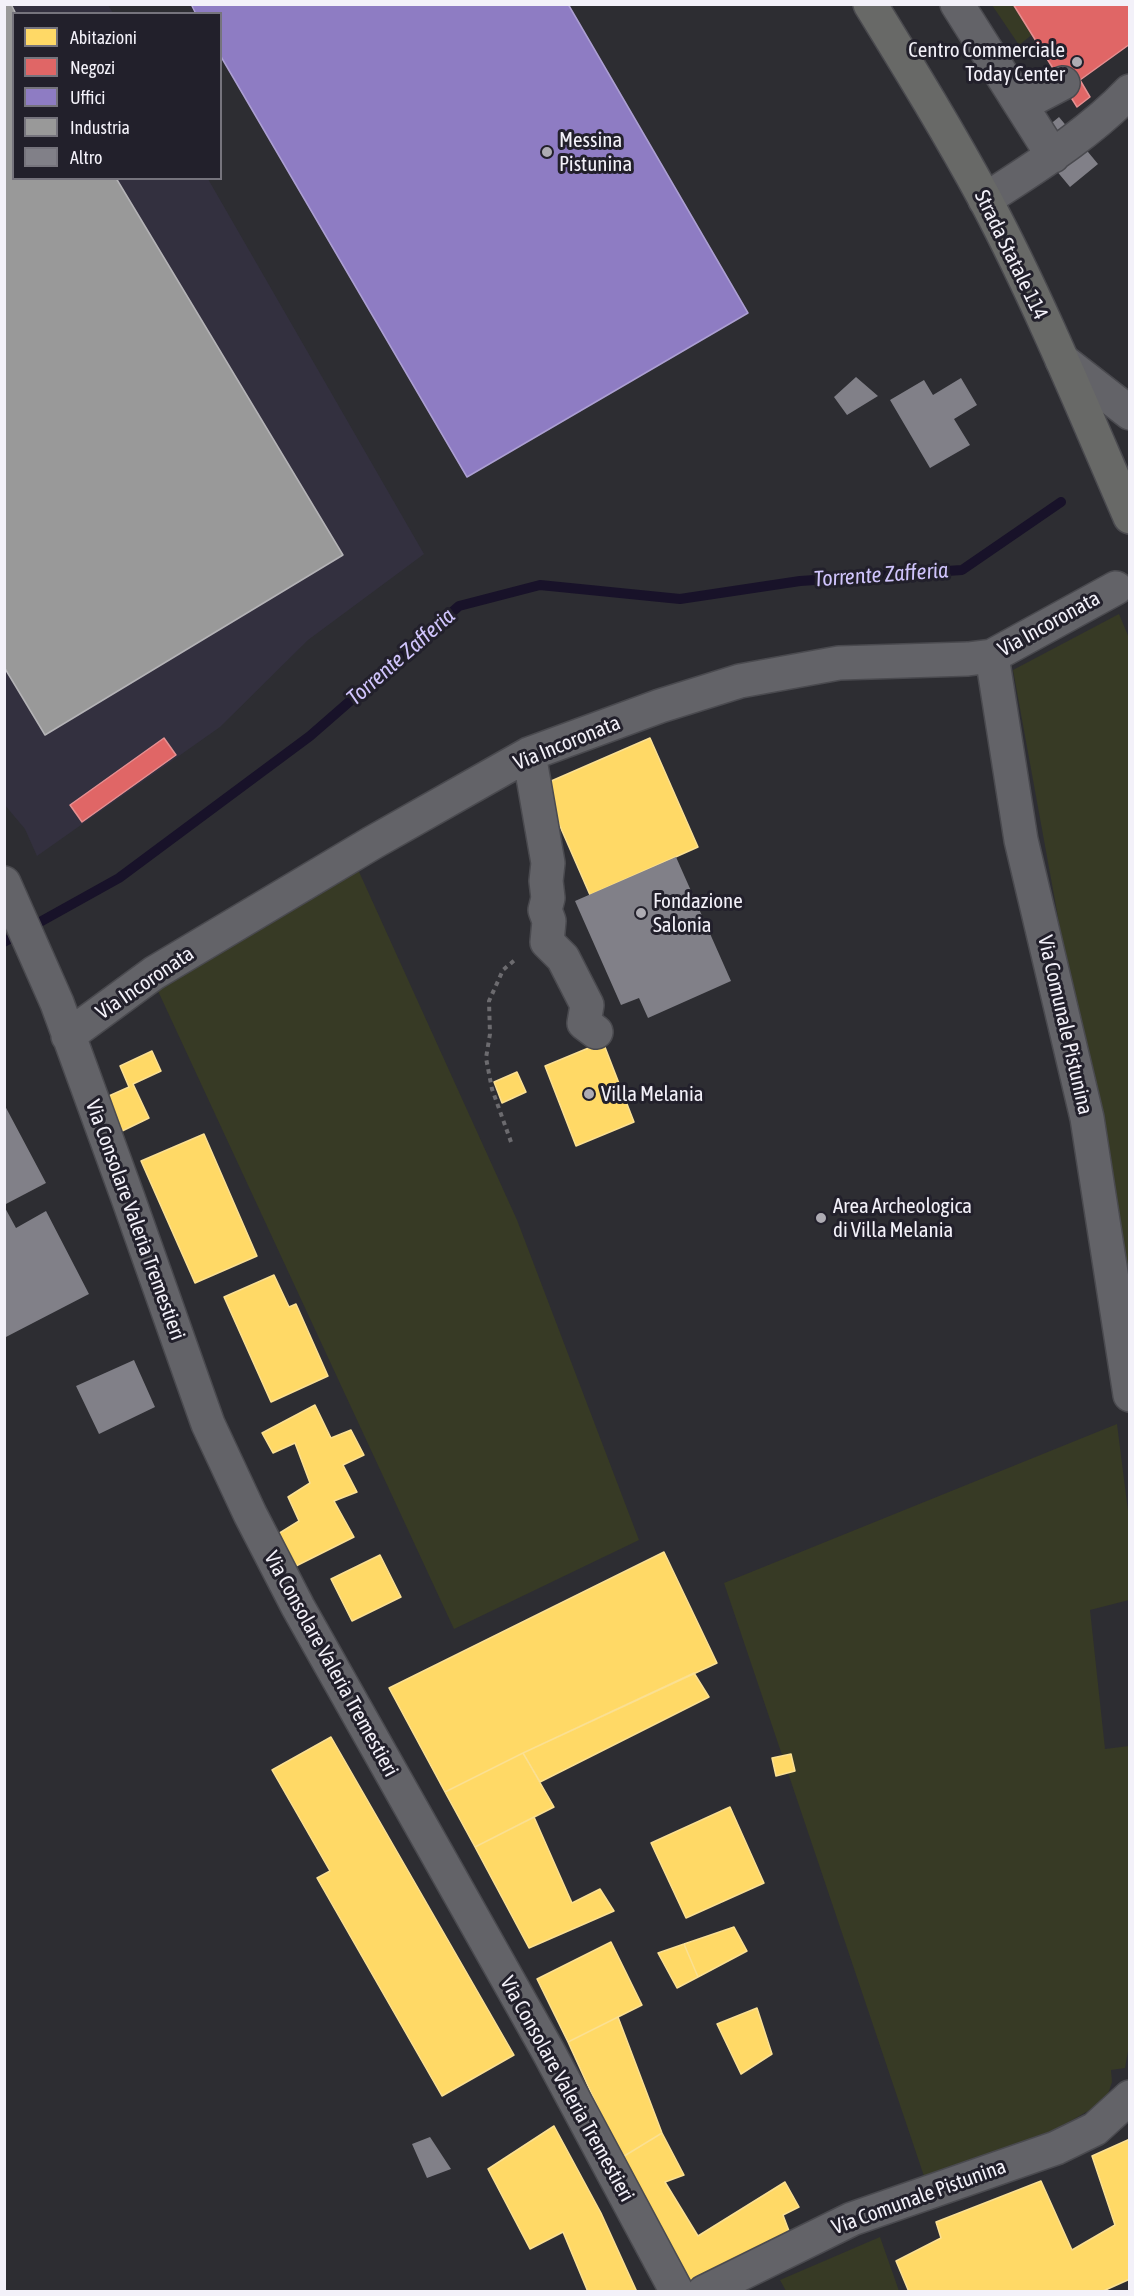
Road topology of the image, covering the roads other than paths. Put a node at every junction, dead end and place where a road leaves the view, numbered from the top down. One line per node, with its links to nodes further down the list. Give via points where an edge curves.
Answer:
1 (870, 4): 7 (main road, Strada Statale 114)
2 (957, 4): 5 (street)
3 (1067, 90): 5 (street)
4 (1130, 91): 6 (street)
5 (1027, 115): 6 (street)
6 (1053, 156): 7 (street)
7 (985, 200): 8 (main road, Strada Statale 114)
8 (1062, 360): 9 (street); 10 (main road, Strada Statale 114)
9 (1130, 413)
10 (1130, 517)
11 (1116, 588): 12 (street, Via Incoronata)
12 (992, 656): 13 (street, Via Incoronata, via 838,663 740,681); 17 (street, Via Comunale Pistunina, via 1021,840 1087,1118)
13 (529, 754): 15 (street, via 548,863 544,910 549,921 547,942 574,976 587,1005 584,1023); 16 (street, Via Incoronata, via 154,973)
14 (6, 885): 16 (street, Via Consolare Valeria Tremestieri)
15 (596, 1032)
16 (68, 1036): 19 (street, Via Consolare Valeria Tremestieri, via 207,1424 250,1514)
17 (1130, 1395)
18 (1130, 2097): 20 (street, Via Comunale Pistunina, via 1095,2129 1071,2141 852,2219)
19 (677, 2292)
20 (704, 2292)

